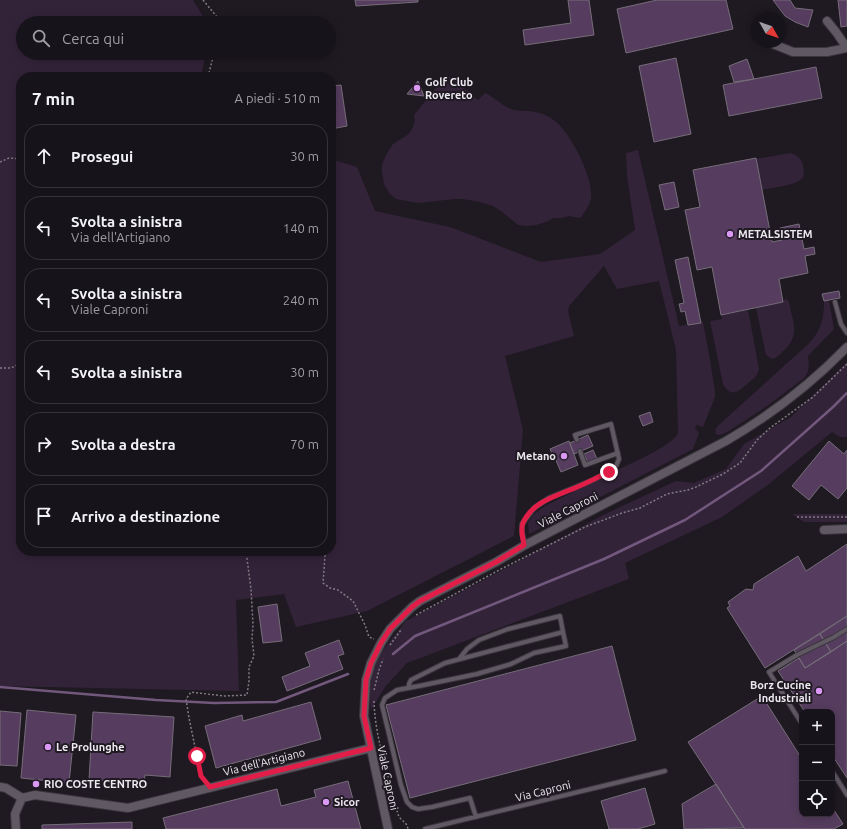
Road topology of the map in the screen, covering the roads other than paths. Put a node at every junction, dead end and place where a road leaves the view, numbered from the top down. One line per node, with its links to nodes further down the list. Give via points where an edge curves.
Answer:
1 (827, 22): 3 (street)
2 (783, 48): 3 (street, via 793,52 826,52)
3 (847, 48)
4 (835, 302): 5 (lane, via 841,324)
5 (847, 334)
6 (847, 347): 12 (street, Viale Caproni, via 797,393 745,430)
7 (577, 440): 9 (lane, via 575,435 611,424)
8 (580, 451): 9 (lane, via 586,466)
9 (618, 453): 12 (lane, via 616,466 609,472 549,498 534,508 522,524)
10 (847, 529): 11 (street)
11 (824, 530)
12 (524, 545): 18 (street, Viale Caproni, via 420,601 390,629 371,663 366,680 364,716)
13 (847, 629): 17 (lane, via 769,672)
14 (563, 632): 15 (lane); 15 (lane, via 560,616 515,627 479,640); 16 (lane, via 566,646 534,653 511,664 477,674)
15 (459, 659): 16 (lane, via 411,680)
16 (408, 688): 24 (lane, via 397,690 385,698 382,705 407,802 418,809 470,798)
17 (799, 719)
18 (371, 748): 23 (street, Via dell'Artigiano, via 128,808 34,795); 26 (street, Viale Caproni)
19 (665, 771): 24 (lane, Via Caproni)
20 (835, 776): 22 (lane)
21 (0, 787): 23 (street)
22 (847, 795)
23 (22, 798): 25 (street, via 15,814)
24 (476, 817): 27 (lane, Via Caproni)
25 (16, 829)
26 (388, 829)
27 (425, 829)

